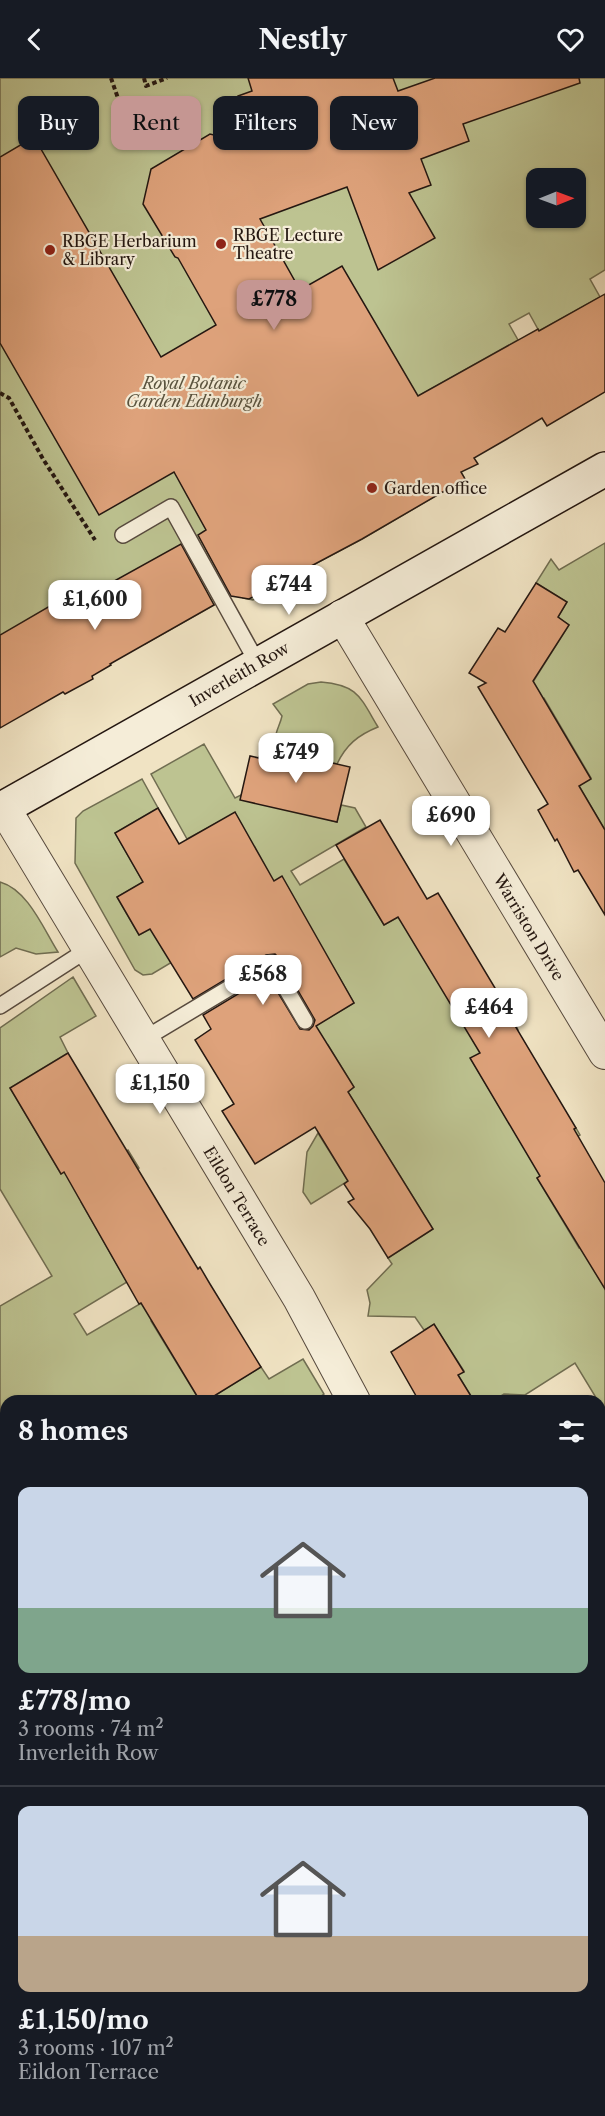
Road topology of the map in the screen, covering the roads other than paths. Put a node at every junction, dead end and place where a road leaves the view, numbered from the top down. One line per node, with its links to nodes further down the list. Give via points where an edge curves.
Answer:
1 (605, 469): 3 (main road, Inverleith Row)
2 (123, 535): 4 (lane, via 171,507)
3 (342, 616): 4 (main road, Inverleith Row); 8 (street, Warriston Drive)
4 (258, 664): 5 (main road, Inverleith Row)
5 (2, 809): 6 (street, Eildon Terrace)
6 (90, 948): 7 (lane); 10 (street, Eildon Terrace)
7 (0, 1006)
8 (596, 1016): 11 (street, Warriston Drive)
9 (305, 1021): 10 (lane, via 271,963)
10 (144, 1039): 12 (street, Eildon Terrace, via 299,1298)
11 (605, 1053)
12 (351, 1395)

